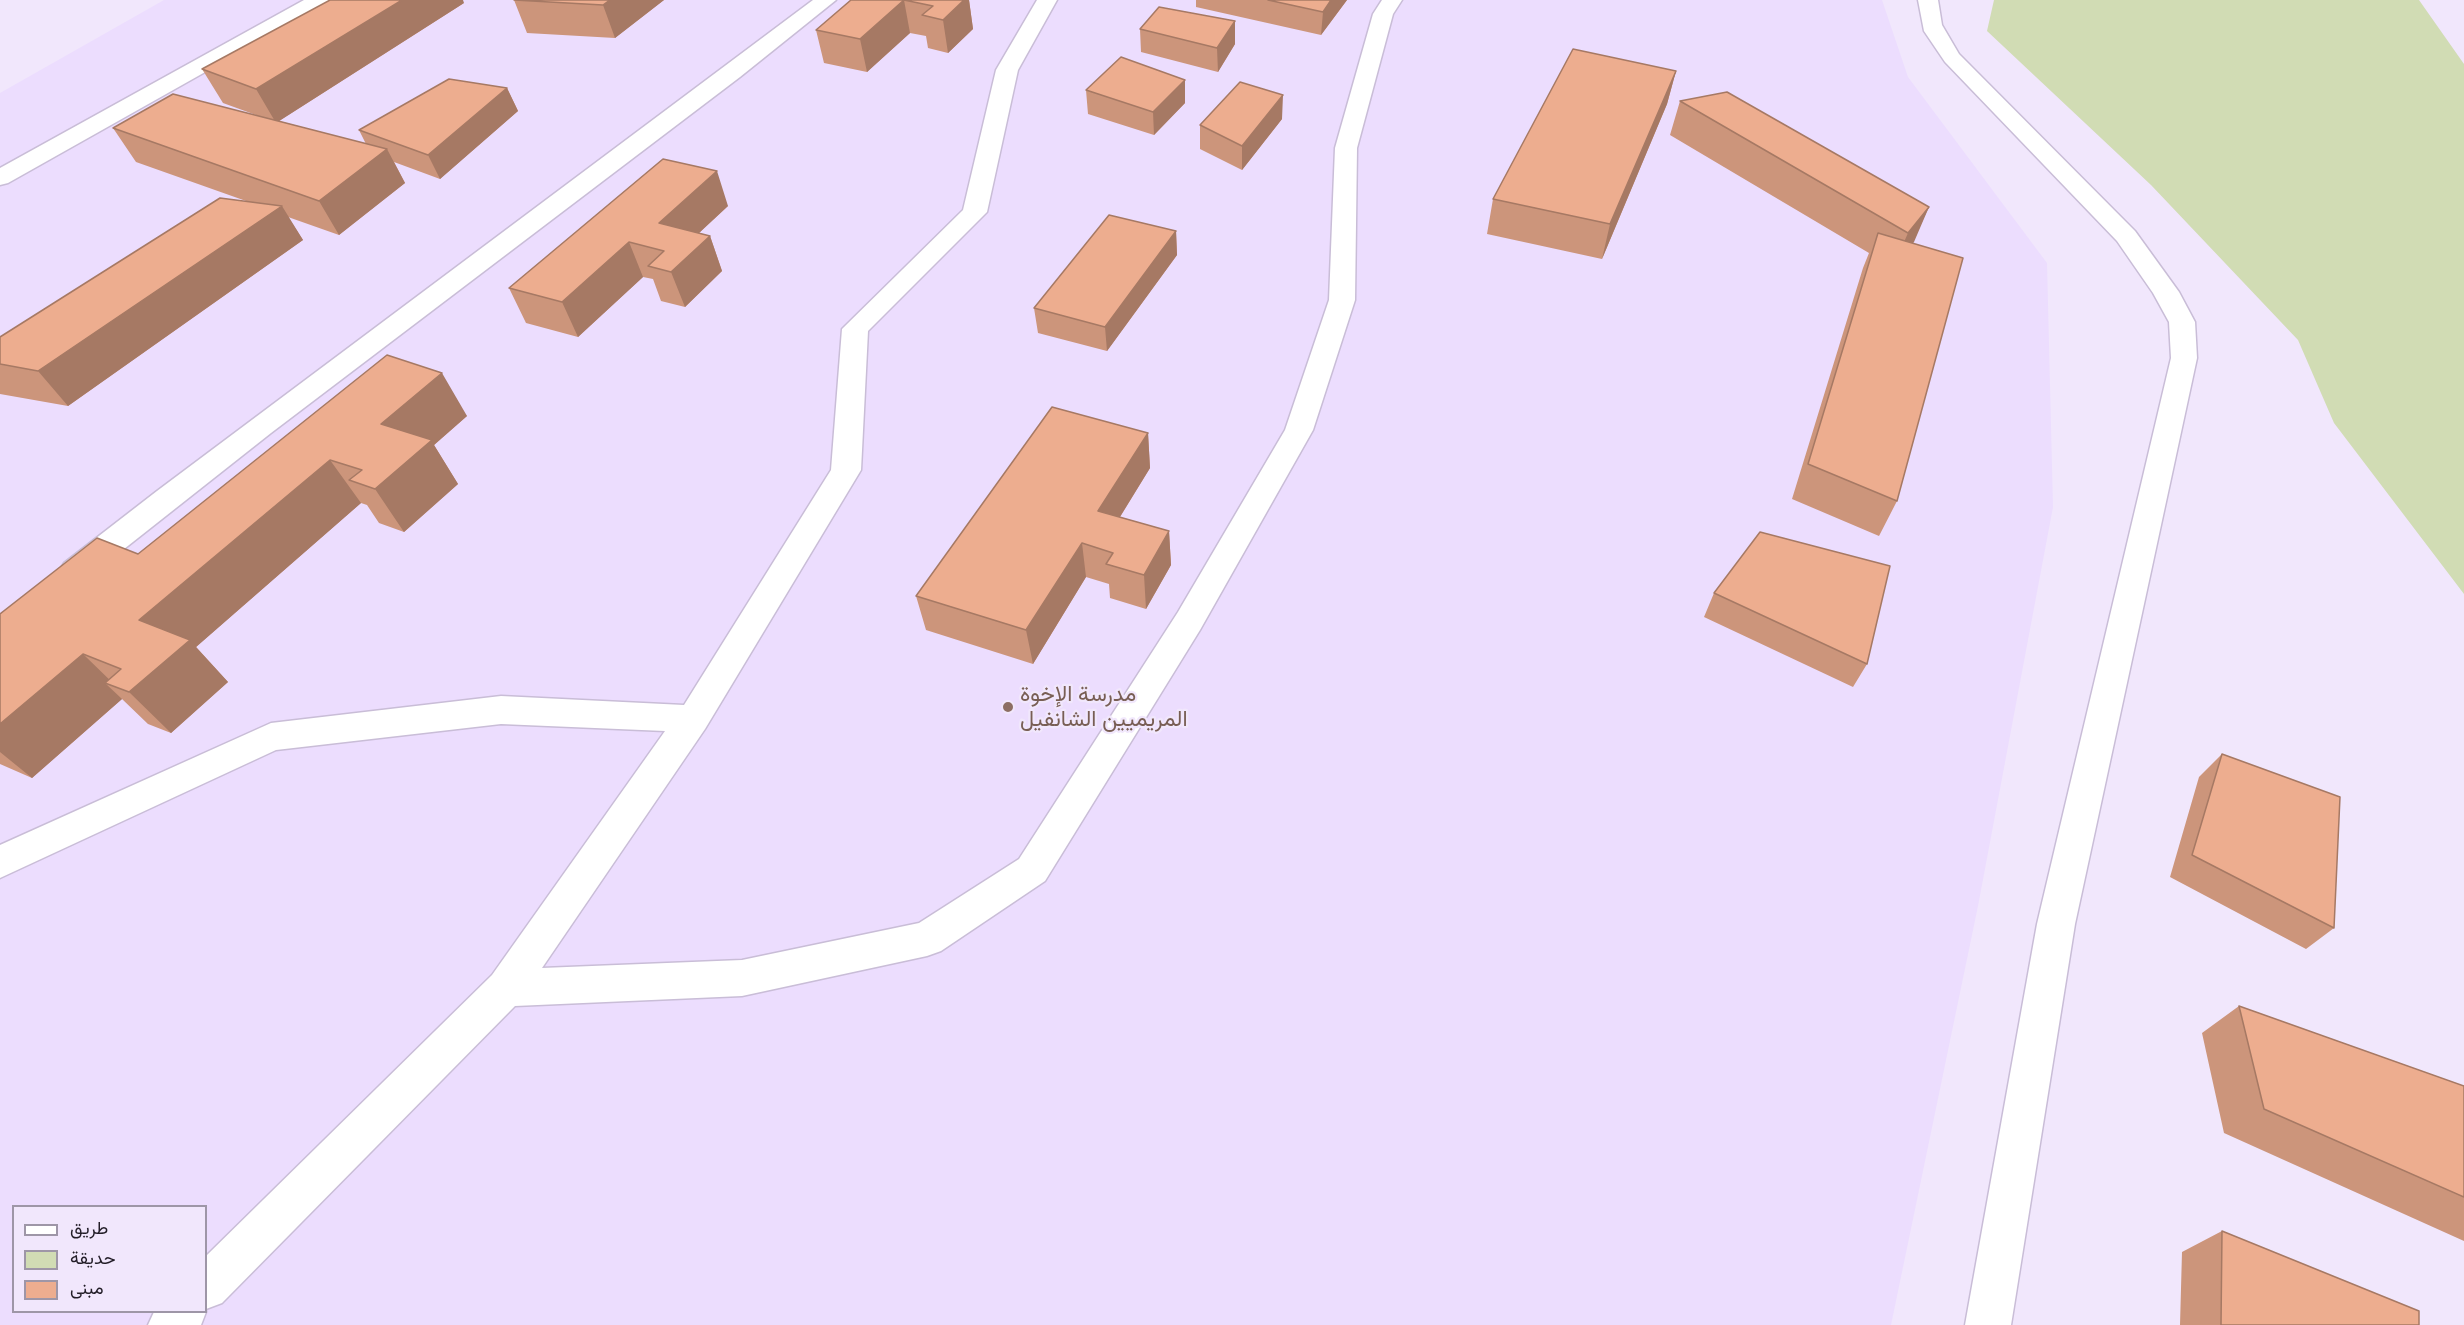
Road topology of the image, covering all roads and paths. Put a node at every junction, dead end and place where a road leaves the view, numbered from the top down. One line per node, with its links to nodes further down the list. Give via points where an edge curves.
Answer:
1 (319, 0): 6 (street)
2 (826, 0): 7 (street, via 684,112 201,471)
3 (1047, 0): 8 (street, via 1007,69 975,213 855,329 846,470)
4 (1392, 0): 10 (street, via 1383,14 1346,148 1342,300 1299,430 1189,621 1032,870 927,939 742,978)
5 (1922, 2): 14 (street, via 1933,31 1952,58 2118,228 2147,264 2181,322 2184,358 2056,924)
6 (0, 178)
7 (55, 587)
8 (693, 718): 9 (street, via 501,710 272,737); 10 (street)
9 (0, 862)
10 (506, 988): 11 (street)
11 (207, 1286)
12 (181, 1313): 13 (street)
13 (171, 1325)
14 (1988, 1325)

